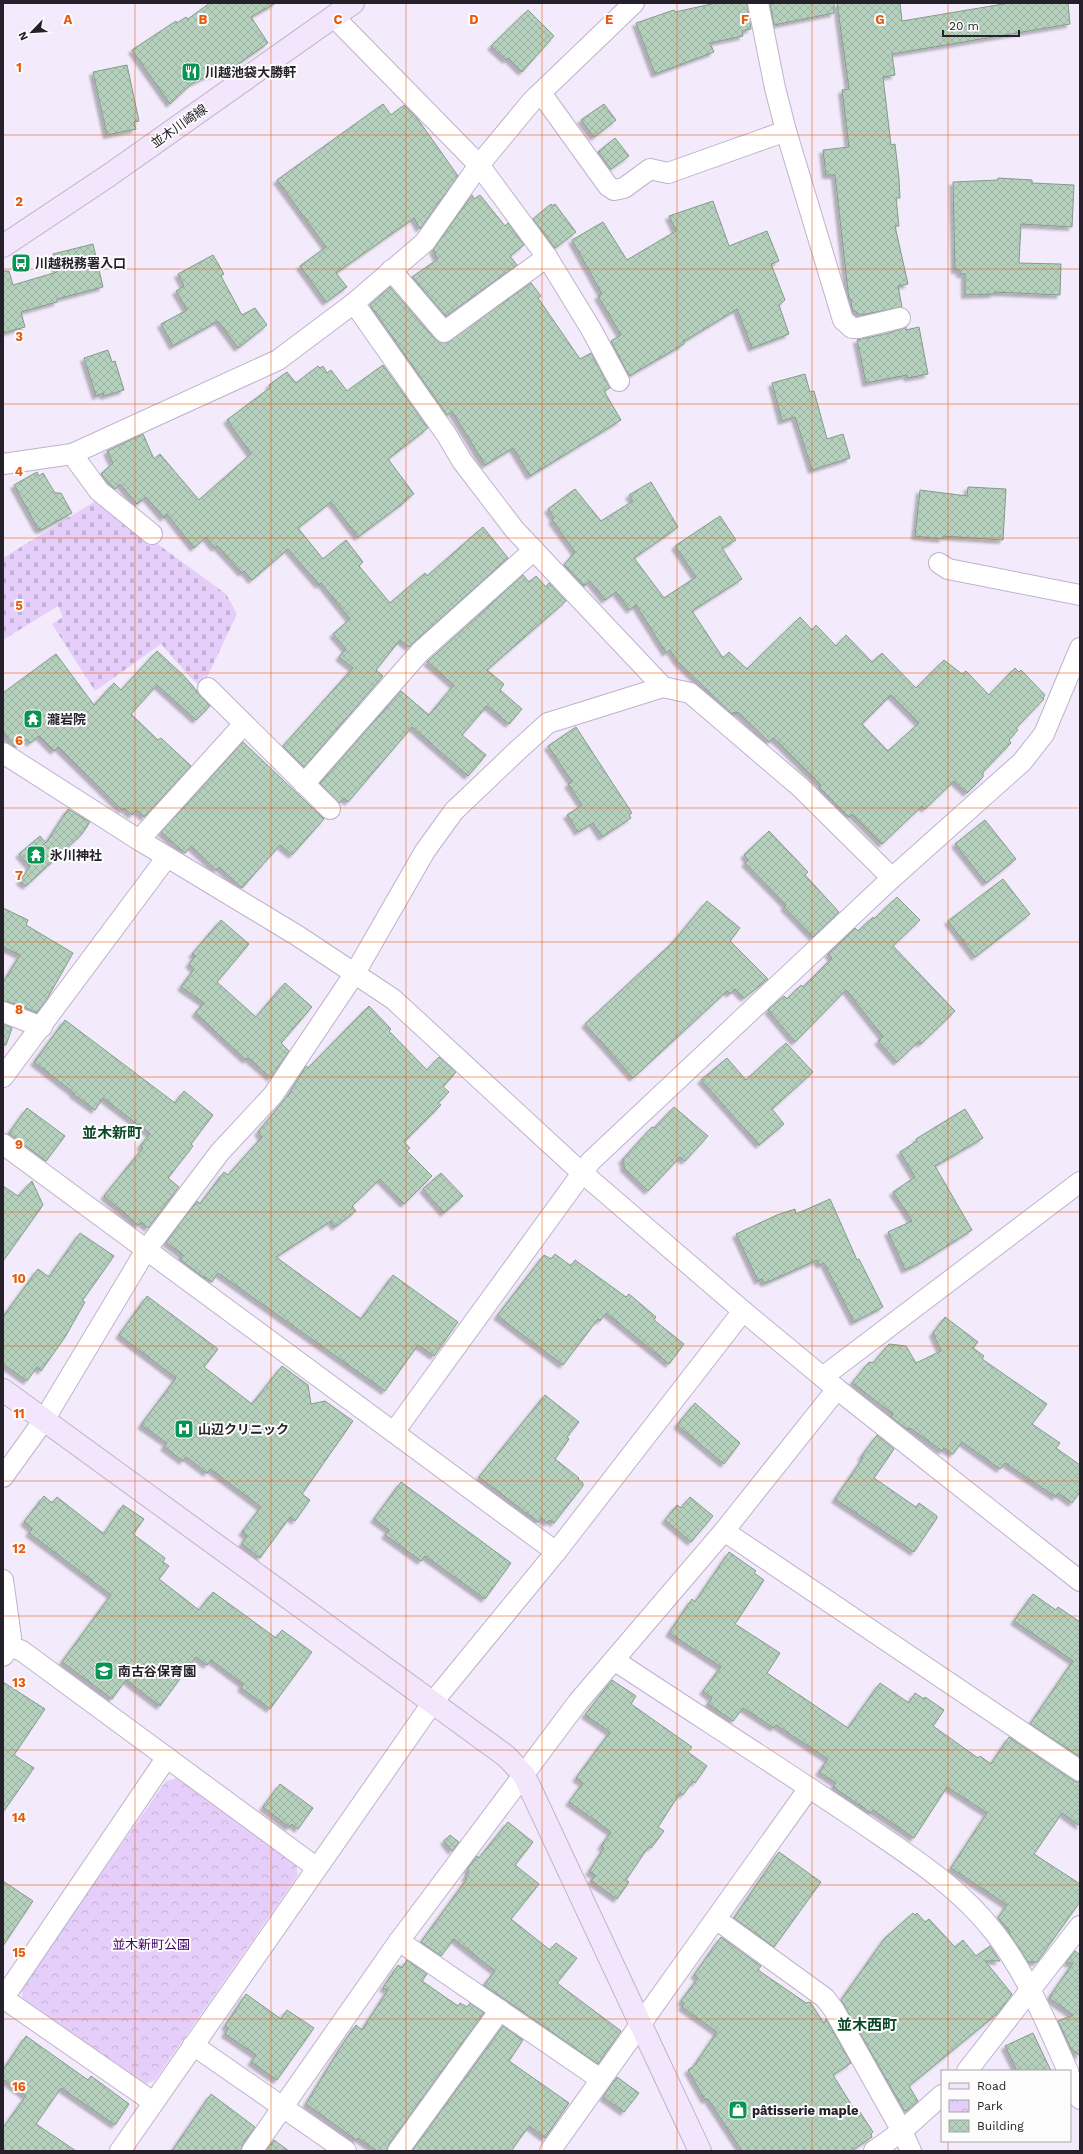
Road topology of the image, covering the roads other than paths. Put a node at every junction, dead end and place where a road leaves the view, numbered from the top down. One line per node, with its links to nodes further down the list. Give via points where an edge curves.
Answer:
1 (354, 3): 4 (street, 並木川崎線)
2 (634, 3): 5 (street)
3 (758, 3): 6 (street)
4 (334, 17): 7 (street); 8 (street, 並木川崎線, via 108,176)
5 (541, 93): 6 (street, via 608,186 614,190 624,188 650,170 668,173); 7 (street)
6 (786, 131): 12 (street, via 843,320 852,328 858,328)
7 (480, 164): 9 (street); 10 (street, via 425,242)
8 (3, 246)
9 (547, 257): 10 (street, via 444,332); 13 (street, via 591,329)
10 (392, 270): 11 (street)
11 (354, 304): 14 (street, via 278,360); 17 (street, via 462,461 514,529)
12 (900, 318)
13 (618, 381)
14 (72, 454): 15 (street); 16 (street, via 99,491)
15 (3, 464)
16 (152, 534)
17 (534, 550): 21 (street); 25 (street, via 420,652)
18 (938, 563): 19 (street, via 948,569)
19 (1080, 595)
20 (1080, 648): 29 (street, via 1044,734 1034,748 1022,762)
21 (663, 687): 29 (street, via 679,689 696,697 800,786); 30 (street, via 548,723 517,751 454,811 425,850)
22 (208, 688): 23 (street)
23 (244, 724): 25 (street); 27 (street)
24 (3, 753): 27 (street)
25 (304, 784): 26 (street)
26 (330, 809)
27 (139, 840): 28 (street)
28 (167, 857): 30 (street); 32 (street)
29 (892, 878): 35 (street)
30 (355, 973): 35 (street, via 393,999); 37 (street, via 273,1095 220,1152)
31 (3, 1012): 32 (street)
32 (42, 1027): 33 (street)
33 (3, 1077)
34 (3, 1144): 37 (street)
35 (582, 1172): 38 (street); 42 (street)
36 (1080, 1182): 39 (street)
37 (146, 1250): 41 (street); 42 (street)
38 (743, 1311): 39 (street); 45 (street)
39 (830, 1382): 44 (street); 47 (street)
40 (3, 1390): 41 (street)
41 (44, 1420): 43 (street); 50 (street)
42 (394, 1432): 45 (street)
43 (3, 1477)
44 (724, 1531): 49 (street); 52 (street)
45 (556, 1552): 50 (street)
46 (3, 1580): 48 (street, via 11,1637)
47 (1080, 1581)
48 (6, 1651): 51 (street, via 22,1651)
49 (614, 1660): 53 (street, via 578,1702); 54 (street)
50 (432, 1702): 53 (street, via 506,1756); 55 (street)
51 (167, 1757): 55 (street); 60 (street)
52 (1080, 1771)
53 (524, 1775): 58 (street); 62 (street)
54 (809, 1788): 56 (street); 59 (street, via 941,1878 966,1900 994,1931 1014,1959)
55 (317, 1868): 63 (street)
56 (716, 1919): 62 (street); 72 (street, via 824,1998 834,2010)
57 (1080, 1926): 59 (street)
58 (399, 1942): 61 (street); 71 (street)
59 (1031, 1991): 64 (street); 65 (street)
60 (3, 1999): 70 (street)
61 (500, 2010): 67 (street); 76 (street)
62 (642, 2024): 67 (street); 78 (street)
63 (193, 2045): 70 (street); 71 (street)
64 (967, 2070)
65 (1068, 2070)
66 (1071, 2078): 69 (street)
67 (600, 2079): 77 (street)
68 (941, 2096): 72 (street)
69 (1080, 2099)
70 (154, 2102): 73 (street)
71 (282, 2107): 74 (street); 75 (street)
72 (902, 2132): 79 (street); 80 (street)
73 (120, 2151)
74 (252, 2151)
75 (346, 2151)
76 (398, 2151)
77 (550, 2151)
78 (700, 2151)
79 (874, 2151)
80 (911, 2151)

